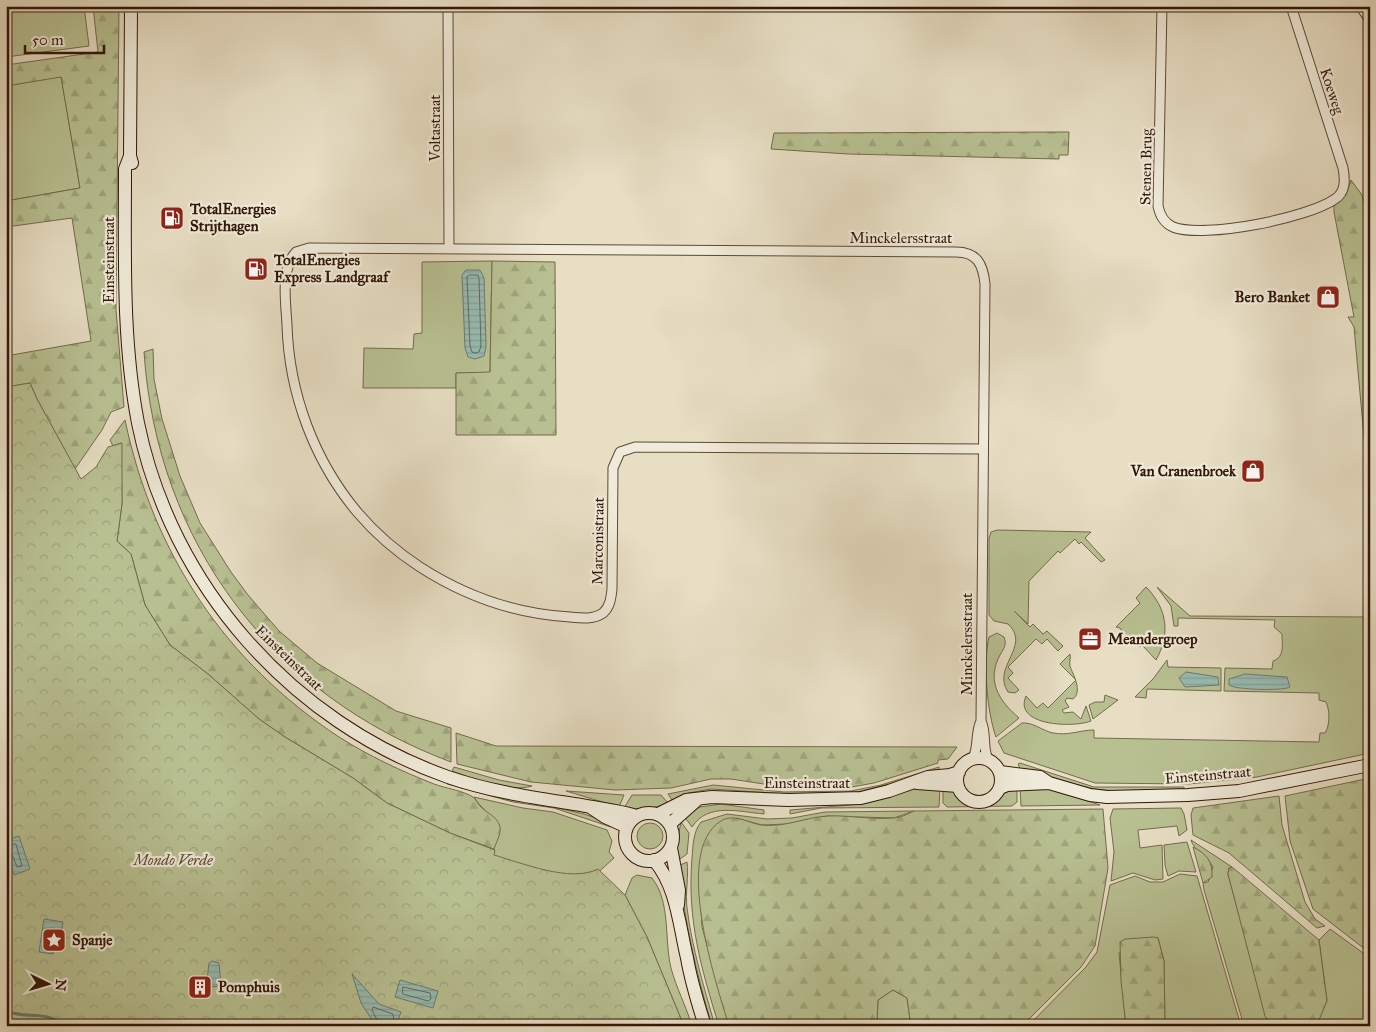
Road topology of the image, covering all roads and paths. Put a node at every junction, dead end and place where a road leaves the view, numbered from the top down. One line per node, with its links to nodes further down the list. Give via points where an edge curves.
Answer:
1 (131, 6): 21 (main road, Einsteinstraat, via 130,156 125,169 126,324 135,404 145,450 155,485 179,542 216,603 251,646 290,685 327,715 400,757 438,773 493,790)
2 (448, 6): 8 (street, Voltastraat)
3 (1162, 6): 7 (street, Stenen Brug, via 1158,206 1165,221 1182,229 1252,226 1335,199)
4 (1291, 6): 7 (street, Koeweg, via 1340,159)
5 (1360, 6): 6 (street)
6 (1370, 20)
7 (1344, 185)
8 (449, 249): 9 (street, Minckelersstraat, via 956,252 972,255 982,266 985,284); 9 (street, Marconistraat, via 309,248 296,252 287,268 287,347 296,393 313,442 334,480 358,512 388,544 420,567 452,586 484,599 546,615 585,618 603,613 611,600 612,589 613,468 620,452 626,449)
9 (982, 450): 10 (street, Minckelersstraat)
10 (981, 721): 11 (street, Minckelersstraat); 12 (street, Minckelersstraat, via 986,730)
11 (973, 758): 12 (main road); 14 (main road)
12 (988, 759): 15 (main road)
13 (1370, 765): 17 (main road, Einsteinstraat, via 1239,791 1196,795 1107,797)
14 (959, 772): 16 (main road, Einsteinstraat, via 928,776); 18 (main road)
15 (1000, 772): 17 (main road, Einsteinstraat, via 1040,777); 19 (main road)
16 (914, 782): 18 (main road, Einsteinstraat); 20 (main road, Einsteinstraat, via 850,800)
17 (1049, 783): 19 (main road, Einsteinstraat)
18 (958, 786): 19 (main road, via 968,799 979,802 994,796)
19 (1000, 788)
20 (698, 799): 22 (main road, Einsteinstraat, via 686,800); 24 (main road)
21 (590, 807): 23 (main road, Einsteinstraat); 25 (main road, Einsteinstraat)
22 (658, 814): 23 (main road, via 651,812); 24 (main road)
23 (637, 816): 25 (main road)
24 (670, 824): 26 (main road, via 673,832)
25 (627, 827): 27 (main road, via 626,841 633,854)
26 (670, 848): 27 (main road); 28 (main road, via 679,890)
27 (654, 860): 28 (main road, via 664,872)
28 (678, 912): 29 (main road)
29 (705, 1026)

